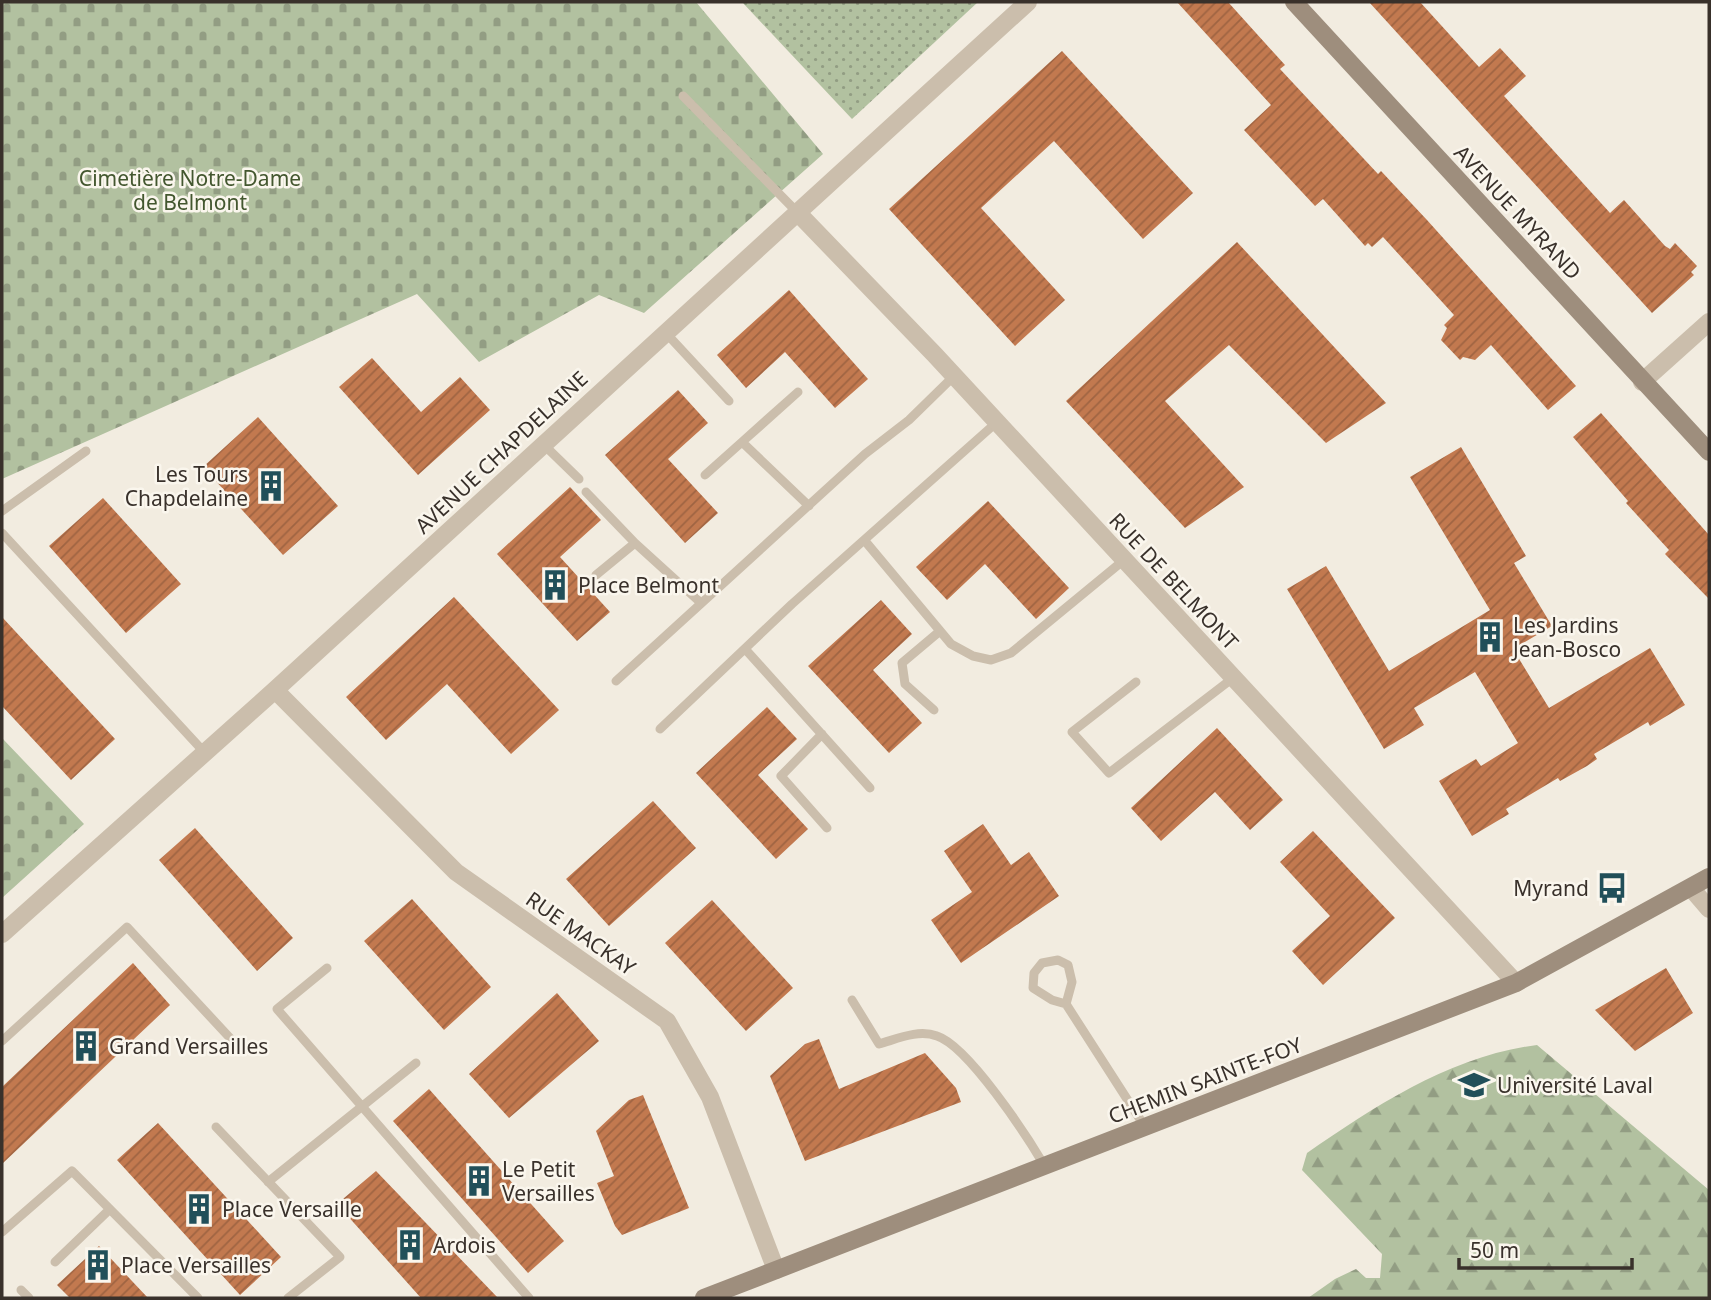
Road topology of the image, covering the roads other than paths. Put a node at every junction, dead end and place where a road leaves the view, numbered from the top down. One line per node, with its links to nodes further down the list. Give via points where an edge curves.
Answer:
1 (1028, 2): 4 (street, AVENUE CHAPDELAINE)
2 (1294, 2): 8 (main road, AVENUE MYRAND)
3 (682, 96): 4 (lane)
4 (797, 212): 6 (street, AVENUE CHAPDELAINE); 7 (street, RUE DE BELMONT)
5 (1709, 322): 8 (street)
6 (665, 332): 10 (lane); 13 (street, AVENUE CHAPDELAINE)
7 (954, 376): 11 (street, RUE DE BELMONT); 19 (lane)
8 (1642, 382): 15 (main road, AVENUE MYRAND)
9 (798, 392): 12 (lane)
10 (729, 401)
11 (997, 422): 22 (lane); 24 (street, RUE DE BELMONT)
12 (742, 442): 16 (lane); 19 (lane)
13 (543, 444): 17 (lane); 32 (street, AVENUE CHAPDELAINE)
14 (86, 451): 20 (lane)
15 (1709, 452)
16 (705, 475)
17 (579, 479)
18 (586, 492): 23 (lane)
19 (809, 506): 26 (lane)
20 (2, 511)
21 (2, 533): 36 (lane)
22 (865, 541): 27 (lane); 28 (lane)
23 (635, 543): 25 (lane); 26 (lane)
24 (1124, 560): 27 (lane, via 1011,653 991,660 973,656 951,644); 29 (street, RUE DE BELMONT)
25 (596, 575)
26 (701, 604): 30 (lane)
27 (940, 631): 33 (lane, via 901,663 905,684)
28 (746, 650): 34 (lane); 35 (lane)
29 (1233, 678): 31 (lane, via 1109,773 1072,732); 44 (street, RUE DE BELMONT)
30 (616, 681)
31 (1136, 682)
32 (275, 690): 36 (street, AVENUE CHAPDELAINE); 58 (street, RUE MACKAY, via 456,872 667,1021 710,1097)
33 (934, 710)
34 (660, 729)
35 (821, 733): 37 (lane); 38 (lane, via 781,776)
36 (205, 753): 42 (street, AVENUE CHAPDELAINE)
37 (870, 788)
38 (827, 828)
39 (1709, 877): 40 (main road, CHEMIN SAINTE-FOY)
40 (1691, 887): 41 (street); 44 (main road, CHEMIN SAINTE-FOY)
41 (1709, 909)
42 (2, 934)
43 (327, 968): 50 (lane, via 277,1009)
44 (1516, 984): 52 (main road, CHEMIN SAINTE-FOY)
45 (852, 1000): 53 (lane, via 879,1044 920,1033 940,1036 954,1048 998,1094)
46 (1066, 1004): 46 (lane, via 1072,982 1068,965 1042,962 1034,973 1033,988); 52 (lane)
47 (230, 1038): 48 (lane, via 127,927)
48 (2, 1041)
49 (416, 1063): 50 (lane)
50 (360, 1108): 54 (lane); 63 (lane)
51 (216, 1127): 54 (lane)
52 (1145, 1127): 53 (main road, CHEMIN SAINTE-FOY)
53 (1044, 1165): 58 (main road, CHEMIN SAINTE-FOY)
54 (268, 1182): 62 (lane, via 340,1257)
55 (110, 1209): 56 (lane, via 72,1171); 57 (lane); 61 (lane)
56 (2, 1232)
57 (55, 1262)
58 (776, 1270): 64 (main road, CHEMIN SAINTE-FOY)
59 (21, 1290): 60 (lane)
60 (29, 1298)
61 (198, 1298)
62 (288, 1298)
63 (529, 1298)
64 (704, 1298)

